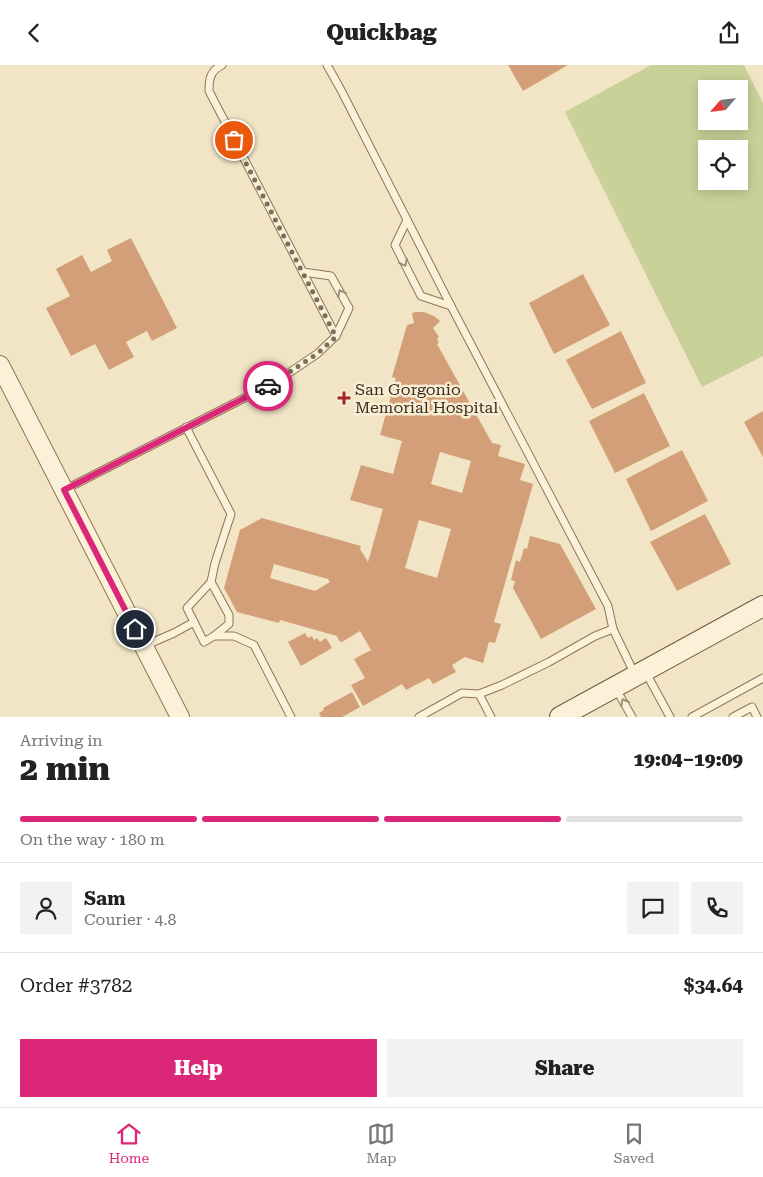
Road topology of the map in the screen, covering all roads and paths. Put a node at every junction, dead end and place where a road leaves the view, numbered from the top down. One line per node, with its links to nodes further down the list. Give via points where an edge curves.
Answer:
1 (222, 65): 4 (lane, via 209,78 209,91)
2 (327, 65): 3 (lane)
3 (407, 220): 5 (lane); 5 (lane, one-way to 5, via 395,245 421,296)
4 (303, 272): 6 (lane); 6 (lane, one-way to 4, via 349,308 331,276)
5 (451, 306): 13 (lane, via 608,606)
6 (336, 337): 8 (lane, via 274,383)
7 (0, 365): 9 (street)
8 (186, 427): 9 (lane); 10 (lane, via 231,514)
9 (64, 490): 15 (street)
10 (211, 582): 12 (lane, via 187,608); 14 (lane, via 229,615 229,624)
11 (763, 606): 16 (main road)
12 (194, 622): 14 (lane, via 204,641); 15 (lane)
13 (613, 629): 16 (lane); 19 (lane)
14 (214, 636): 21 (lane, via 234,636 254,645)
15 (144, 646): 20 (street)
16 (640, 673): 18 (main road); 26 (lane)
17 (763, 678): 27 (lane)
18 (615, 687): 24 (main road); 25 (lane, one-way to 18)
19 (479, 694): 22 (lane, via 462,693); 23 (lane)
20 (180, 717)
21 (291, 717)
22 (419, 717)
23 (491, 717)
24 (560, 717)
25 (632, 717)
26 (670, 717)
27 (692, 717)
28 (733, 717): 29 (lane, via 752,707)
29 (757, 717)

